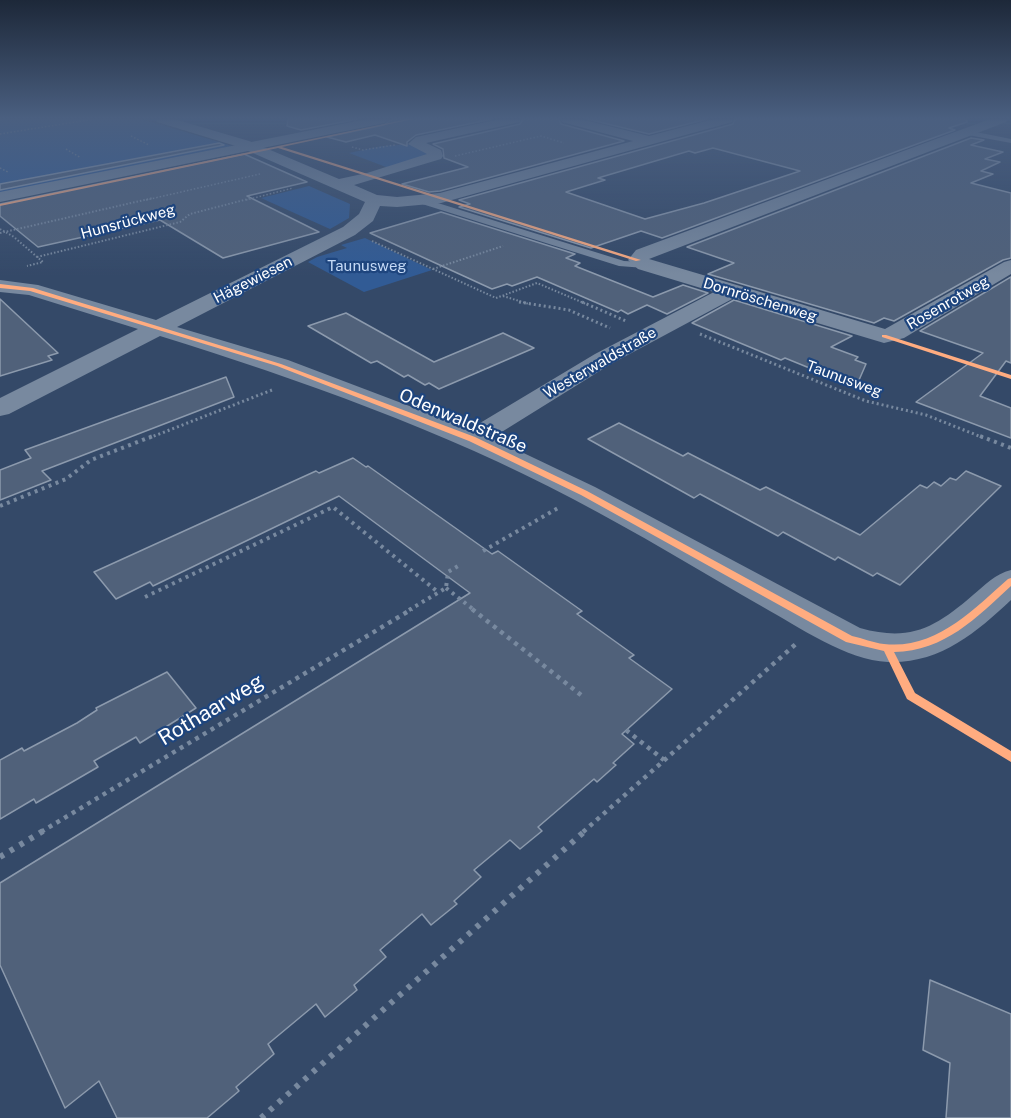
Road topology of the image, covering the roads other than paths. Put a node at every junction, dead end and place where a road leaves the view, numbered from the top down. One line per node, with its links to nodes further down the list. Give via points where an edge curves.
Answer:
1 (127, 171): 7 (street)
2 (308, 171): 6 (street)
3 (389, 171): 6 (street)
4 (537, 171): 9 (street)
5 (862, 171): 10 (street, via 643,254)
6 (334, 182): 8 (street)
7 (0, 197)
8 (374, 200): 9 (street); 14 (street, Hägewiesen, via 367,217 350,231)
9 (422, 201): 10 (lane, via 623,264)
10 (641, 263): 13 (street, Dornröschenweg)
11 (1011, 266): 15 (street, Rosenrotweg, via 896,333)
12 (10, 277): 14 (street, Odenwaldstraße, via 31,289)
13 (731, 291): 15 (street, Dornröschenweg); 17 (street, Westerwaldstraße, via 654,331)
14 (160, 328): 16 (street, Hägewiesen); 17 (street, Odenwaldstraße, via 308,376)
15 (884, 336)
16 (0, 408)
17 (472, 439): 18 (street, Odenwaldstraße, via 584,493 850,639 887,648 924,645 952,633)
18 (1011, 581)

